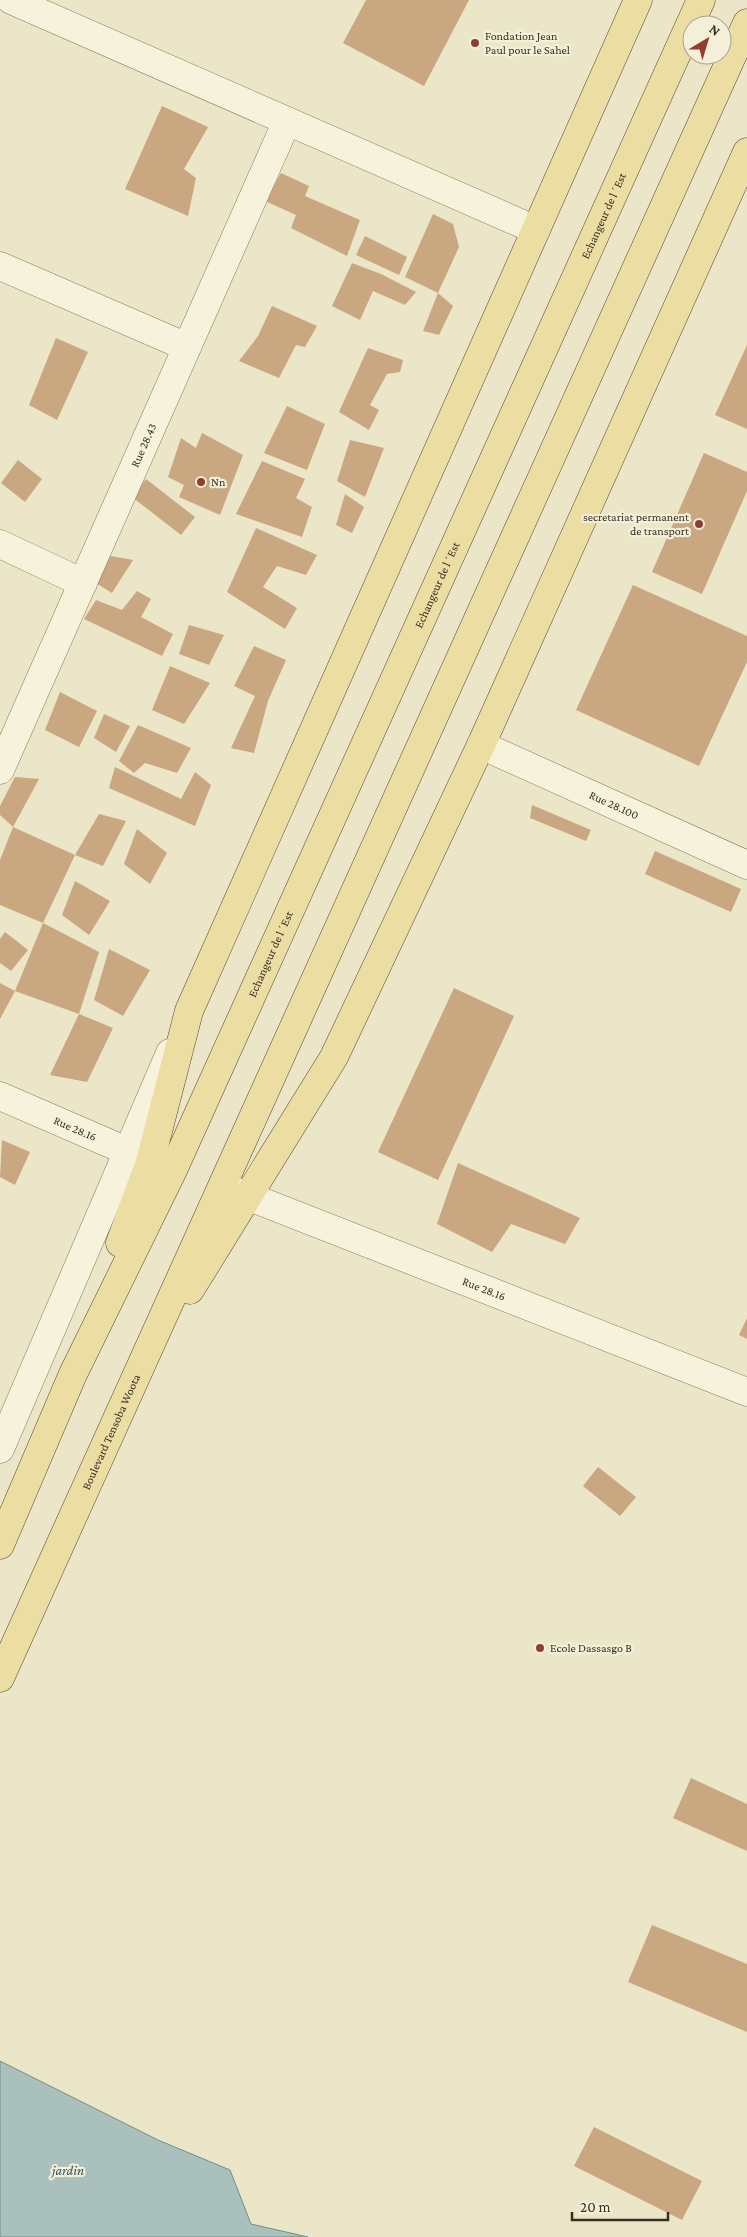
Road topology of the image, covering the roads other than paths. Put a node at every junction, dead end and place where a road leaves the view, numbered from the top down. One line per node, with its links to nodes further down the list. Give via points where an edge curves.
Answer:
1 (11, 0): 5 (street)
2 (638, 0): 8 (main road)
3 (702, 0): 17 (main road, Echangeur de l´Est)
4 (747, 23): 18 (main road)
5 (287, 121): 8 (street); 10 (street, Rue 28.43)
6 (747, 152): 7 (main road)
7 (739, 181): 13 (main road)
8 (536, 230): 17 (main road, via 189,1011)
9 (0, 266): 10 (street)
10 (187, 347): 12 (street, Rue 28.43)
11 (0, 544): 12 (street)
12 (83, 583): 14 (street, Rue 28.43)
13 (481, 745): 15 (street, Rue 28.100); 19 (main road, via 334,1057)
14 (0, 770)
15 (747, 865)
16 (0, 1096): 17 (street, Rue 28.16)
17 (150, 1161): 22 (street); 23 (main road, via 73,1374)
18 (221, 1185): 19 (street, Rue 28.16); 21 (main road, Boulevard Tensoba Woota)
19 (247, 1196): 20 (street, Rue 28.16); 21 (main road)
20 (747, 1392)
21 (126, 1396): 24 (main road, Boulevard Tensoba Woota)
22 (0, 1449)
23 (0, 1545)
24 (0, 1678)

